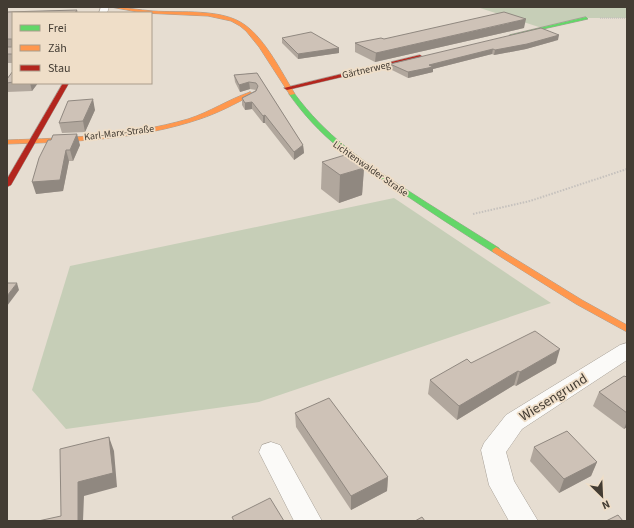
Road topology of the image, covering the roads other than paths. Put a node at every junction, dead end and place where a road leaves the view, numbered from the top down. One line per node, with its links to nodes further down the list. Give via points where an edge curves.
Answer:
1 (113, 7): 2 (main road, Lichtenwalder Straße)
2 (145, 12)
3 (152, 12): 4 (main road, Lichtenwalder Straße)
4 (174, 14): 6 (main road); 10 (main road, Lichtenwalder Straße, via 217,17 243,25 254,36)
5 (586, 18): 7 (main road)
6 (156, 23)
7 (504, 37)
8 (426, 55): 10 (main road, Gärtnerweg)
9 (65, 84): 12 (main road)
10 (287, 88): 15 (main road, Lichtenwalder Straße, via 303,111 327,137 355,159 449,221)
11 (250, 94): 12 (main road, Karl-Marx-Straße, via 193,120 162,127 134,133)
12 (33, 141): 13 (main road, Karl-Marx-Straße); 14 (main road)
13 (7, 142)
14 (7, 185)
15 (627, 329)
16 (627, 350): 19 (street, Wiesengrund, via 514,422 493,450 502,485)
17 (271, 452): 18 (street)
18 (308, 521)
19 (524, 521)

